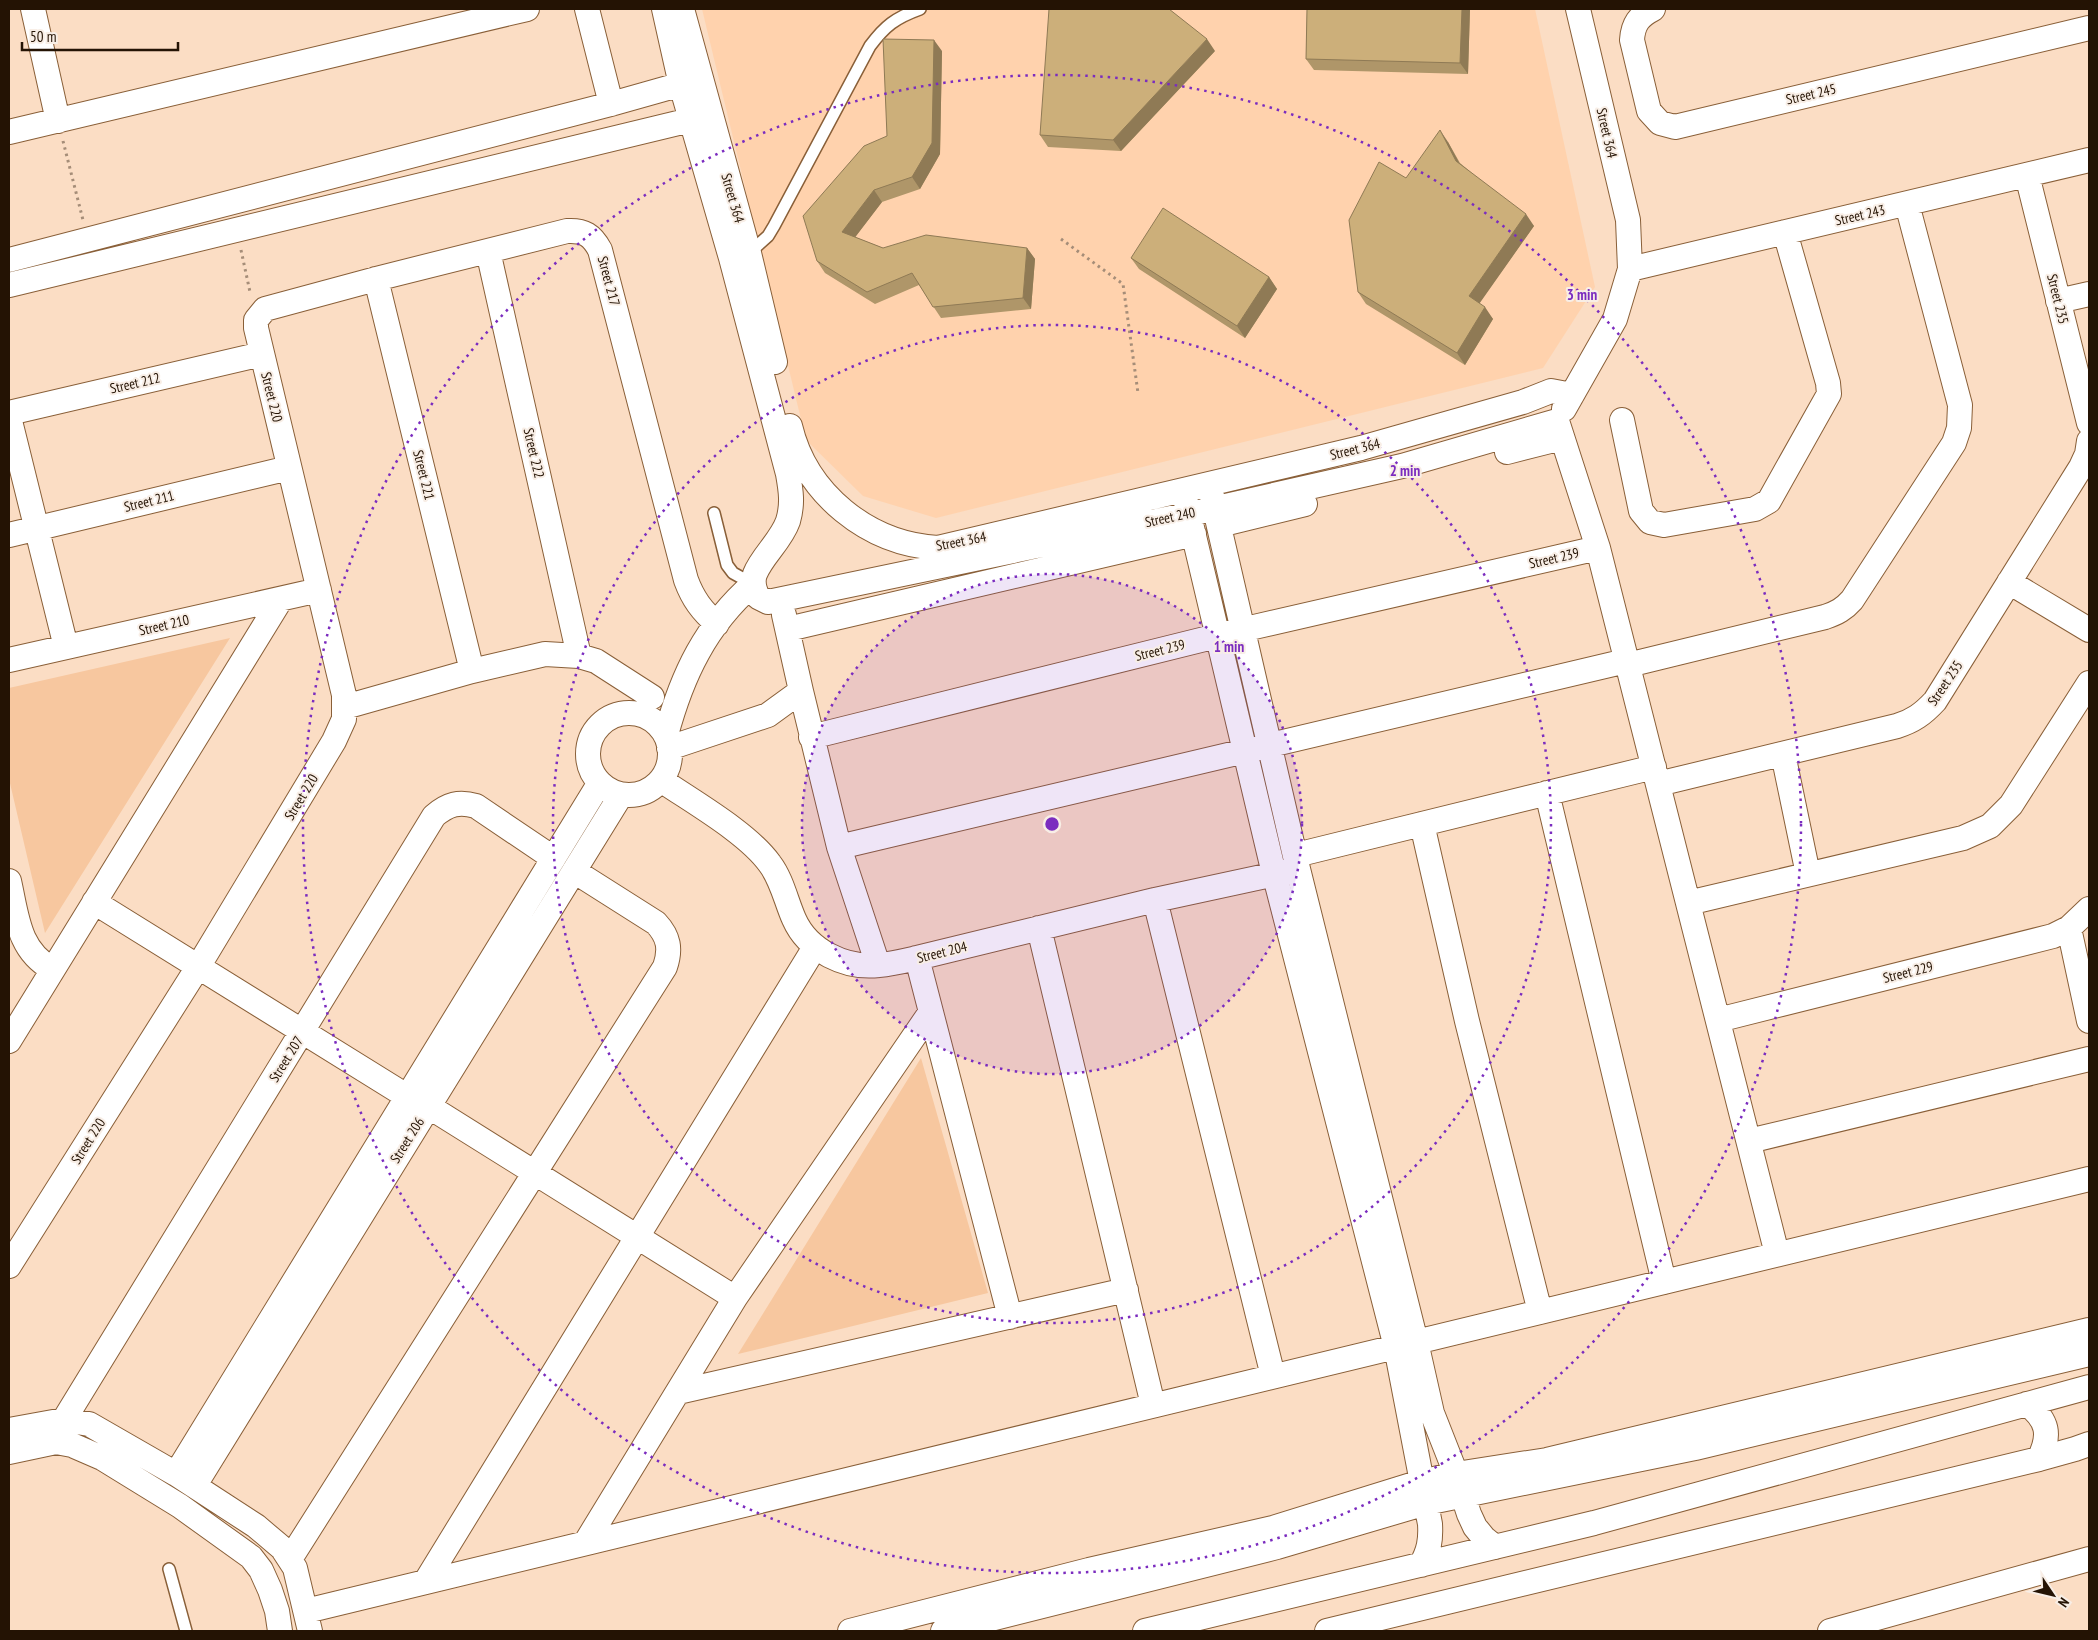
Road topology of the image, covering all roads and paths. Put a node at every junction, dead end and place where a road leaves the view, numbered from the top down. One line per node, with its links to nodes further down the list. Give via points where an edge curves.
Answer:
1 (33, 9): 13 (street)
2 (527, 9): 13 (street)
3 (587, 9): 11 (street)
4 (664, 9): 10 (street, Street 364)
5 (682, 9): 10 (street, Street 364)
6 (920, 9): 23 (lane, via 896,18 870,46 774,226 768,236)
7 (1578, 9): 25 (street, Street 364, via 1628,220)
8 (1653, 9): 9 (street, Street 245, via 1637,20 1632,40 1649,111 1660,123 1675,127)
9 (2089, 28)
10 (690, 82): 11 (street); 12 (street, Street 364)
11 (611, 104): 20 (street)
12 (701, 118): 18 (street); 23 (street, Street 364); 51 (street, Street 364, via 731,258 788,474 792,504 788,522 755,574)
13 (58, 121): 14 (street); 20 (path)
14 (9, 132)
15 (2089, 160): 16 (street, Street 243)
16 (2027, 175): 17 (street, Street 243); 29 (street, Street 235)
17 (1907, 204): 19 (street, Street 243); 62 (street, via 1960,405 1961,416 1954,443 1852,600 1836,614)
18 (237, 230): 27 (street); 30 (path)
19 (1785, 232): 25 (street, Street 243); 36 (street, via 1829,394 1769,501 1755,509 1664,526 1650,522 1641,510)
20 (88, 239): 24 (street)
21 (1060, 239): 32 (path, via 1123,284)
22 (488, 251): 26 (street, Street 217); 53 (street, Street 217, via 567,231 583,232 595,241 686,580 703,612); 59 (street, Street 222)
23 (749, 252): 42 (street, Street 364, via 793,438 804,466 836,506 865,526 919,547 938,548)
24 (9, 260)
25 (1630, 269): 33 (street, Street 364, via 1615,319)
26 (376, 279): 30 (street, Street 217, via 271,306); 63 (street, Street 221)
27 (9, 285)
28 (2089, 294): 29 (street)
29 (2058, 301): 37 (street, Street 235)
30 (258, 317): 31 (street, Street 220, via 256,328)
31 (262, 354): 34 (street, Street 212); 40 (street, Street 220)
32 (1138, 393)
33 (1572, 395): 38 (street, Street 364); 41 (street, Street 364, via 1551,391 1361,448)
34 (9, 413)
35 (9, 417): 46 (street)
36 (1622, 420)
37 (2089, 423)
38 (1560, 429): 44 (street, Street 240); 48 (street)
39 (2089, 441): 49 (street, Street 235, via 2081,467)
40 (289, 468): 46 (street, Street 211); 50 (street, Street 220)
41 (1208, 483): 42 (street, Street 364); 44 (street)
42 (1182, 489): 45 (street)
43 (714, 513): 51 (lane, via 727,565 733,573)
44 (1217, 517): 45 (street, Street 240); 55 (street)
45 (1192, 524): 51 (street, Street 240); 54 (street); 57 (street)
46 (36, 529): 47 (street, Street 211); 58 (street)
47 (9, 535)
48 (1598, 548): 55 (street, Street 239); 62 (street)
49 (2009, 582): 56 (street); 73 (street, Street 235, via 1935,701 1924,712 1897,726)
50 (319, 590): 52 (street, Street 210); 67 (street, Street 220)
51 (767, 595): 53 (street, via 732,602); 54 (street)
52 (281, 599): 58 (street, Street 210); 88 (street)
53 (717, 624): 61 (street)
54 (788, 629): 65 (street)
55 (1241, 630): 57 (street, Street 239); 71 (street)
56 (2089, 630)
57 (1217, 636): 69 (street, Street 239); 72 (street)
58 (66, 648): 60 (street, Street 210)
59 (579, 656): 63 (street, via 545,654); 66 (street, via 611,669)
60 (9, 660)
61 (692, 660): 66 (street); 70 (street, via 681,685)
62 (1627, 663): 71 (street); 74 (street)
63 (472, 671): 67 (street)
64 (2089, 683): 85 (street, via 2011,805 1990,826 1963,838)
65 (801, 691): 69 (street); 70 (street, via 768,715)
66 (652, 697): 68 (street)
67 (345, 706): 96 (street, Street 220, via 342,725 334,742)
68 (630, 713): 70 (street, via 644,716 657,724); 76 (street, via 616,715 594,732 588,758 591,772)
69 (811, 737): 80 (street)
70 (667, 742): 75 (street, via 669,761)
71 (1270, 744): 72 (street); 82 (street)
72 (1245, 750): 80 (street); 84 (street)
73 (1783, 754): 74 (street, Street 235); 85 (street)
74 (1656, 776): 77 (street, Street 235); 89 (street)
75 (661, 780): 78 (street, via 640,794); 93 (street, Street 204, via 743,837 770,863 794,920)
76 (599, 784): 78 (street); 81 (street, Street 206)
77 (1547, 793): 79 (street, Street 235); 113 (street)
78 (621, 795): 83 (street, Street 206)
79 (1422, 824): 82 (street, Street 204); 116 (street)
80 (839, 847): 95 (street)
81 (554, 858): 101 (street, Street 207, via 476,806 465,803 443,808 434,816); 104 (street, Street 206)
82 (1297, 862): 84 (street, Street 204); 119 (street)
83 (574, 871): 104 (street, Street 206); 106 (street, via 656,923 669,943 669,955 665,967)
84 (1274, 874): 87 (street, Street 204); 119 (street)
85 (1808, 874): 89 (street)
86 (9, 881): 97 (street, via 23,938 35,957)
87 (1156, 900): 91 (street, Street 204); 121 (street)
88 (94, 902): 96 (street); 97 (street)
89 (1688, 903): 99 (street)
90 (2089, 909): 92 (street, Street 229)
91 (1040, 928): 94 (street, Street 204); 114 (street)
92 (2069, 928): 99 (street, Street 229, via 2044,938); 100 (street)
93 (815, 947): 95 (street, Street 204, via 852,964); 110 (street)
94 (917, 958): 95 (street, Street 204); 98 (street)
95 (878, 965)
96 (198, 967): 101 (street); 108 (street, Street 220)
97 (52, 969): 102 (street)
98 (930, 1013): 115 (street); 117 (street)
99 (1718, 1020): 105 (street)
100 (2089, 1021)
101 (302, 1032): 104 (street); 126 (street, Street 207)
102 (9, 1041)
103 (2089, 1059): 105 (street)
104 (418, 1102): 106 (street); 131 (street, Street 206)
105 (1748, 1141): 111 (street)
106 (536, 1173): 110 (street); 137 (street)
107 (2089, 1179): 111 (street)
108 (34, 1227): 109 (street); 112 (street, Street 220)
109 (9, 1235)
110 (637, 1237): 115 (street); 140 (street)
111 (1778, 1254): 113 (street)
112 (9, 1266)
113 (1664, 1282): 116 (street)
114 (1126, 1290): 117 (street); 125 (street)
115 (735, 1298): 123 (street)
116 (1540, 1312): 119 (street)
117 (1010, 1317): 123 (street)
118 (2089, 1330): 132 (street, via 1547,1460)
119 (1406, 1345): 121 (street); 132 (street); 133 (street)
120 (2089, 1354): 132 (street, via 1695,1448)
121 (1273, 1376): 125 (street)
122 (2089, 1387): 124 (street)
123 (678, 1392): 134 (street)
124 (2027, 1404): 130 (street, via 2044,1422 2046,1435); 135 (street)
125 (1153, 1405): 134 (street)
126 (64, 1420): 127 (street); 131 (street, via 89,1424)
127 (9, 1430)
128 (2089, 1444): 130 (street)
129 (9, 1452): 143 (street, via 38,1444 56,1442 72,1445 102,1458 180,1506 251,1557 270,1590)
130 (2039, 1458): 147 (street)
131 (185, 1480): 137 (street, via 264,1532)
132 (1460, 1484): 133 (street); 135 (street, via 1475,1527)
133 (1424, 1492): 138 (street, via 1431,1538); 144 (street, via 1089,1570); 145 (street, via 1277,1547)
134 (586, 1542): 140 (street)
135 (1496, 1547): 138 (street)
136 (2089, 1558): 148 (street)
137 (290, 1559): 141 (street)
138 (1421, 1565): 146 (street)
139 (169, 1569): 142 (lane)
140 (426, 1581): 141 (street)
141 (308, 1621)
142 (186, 1631)
143 (280, 1631)
144 (850, 1631)
145 (943, 1631)
146 (1145, 1631)
147 (1327, 1631)
148 (1830, 1631)

